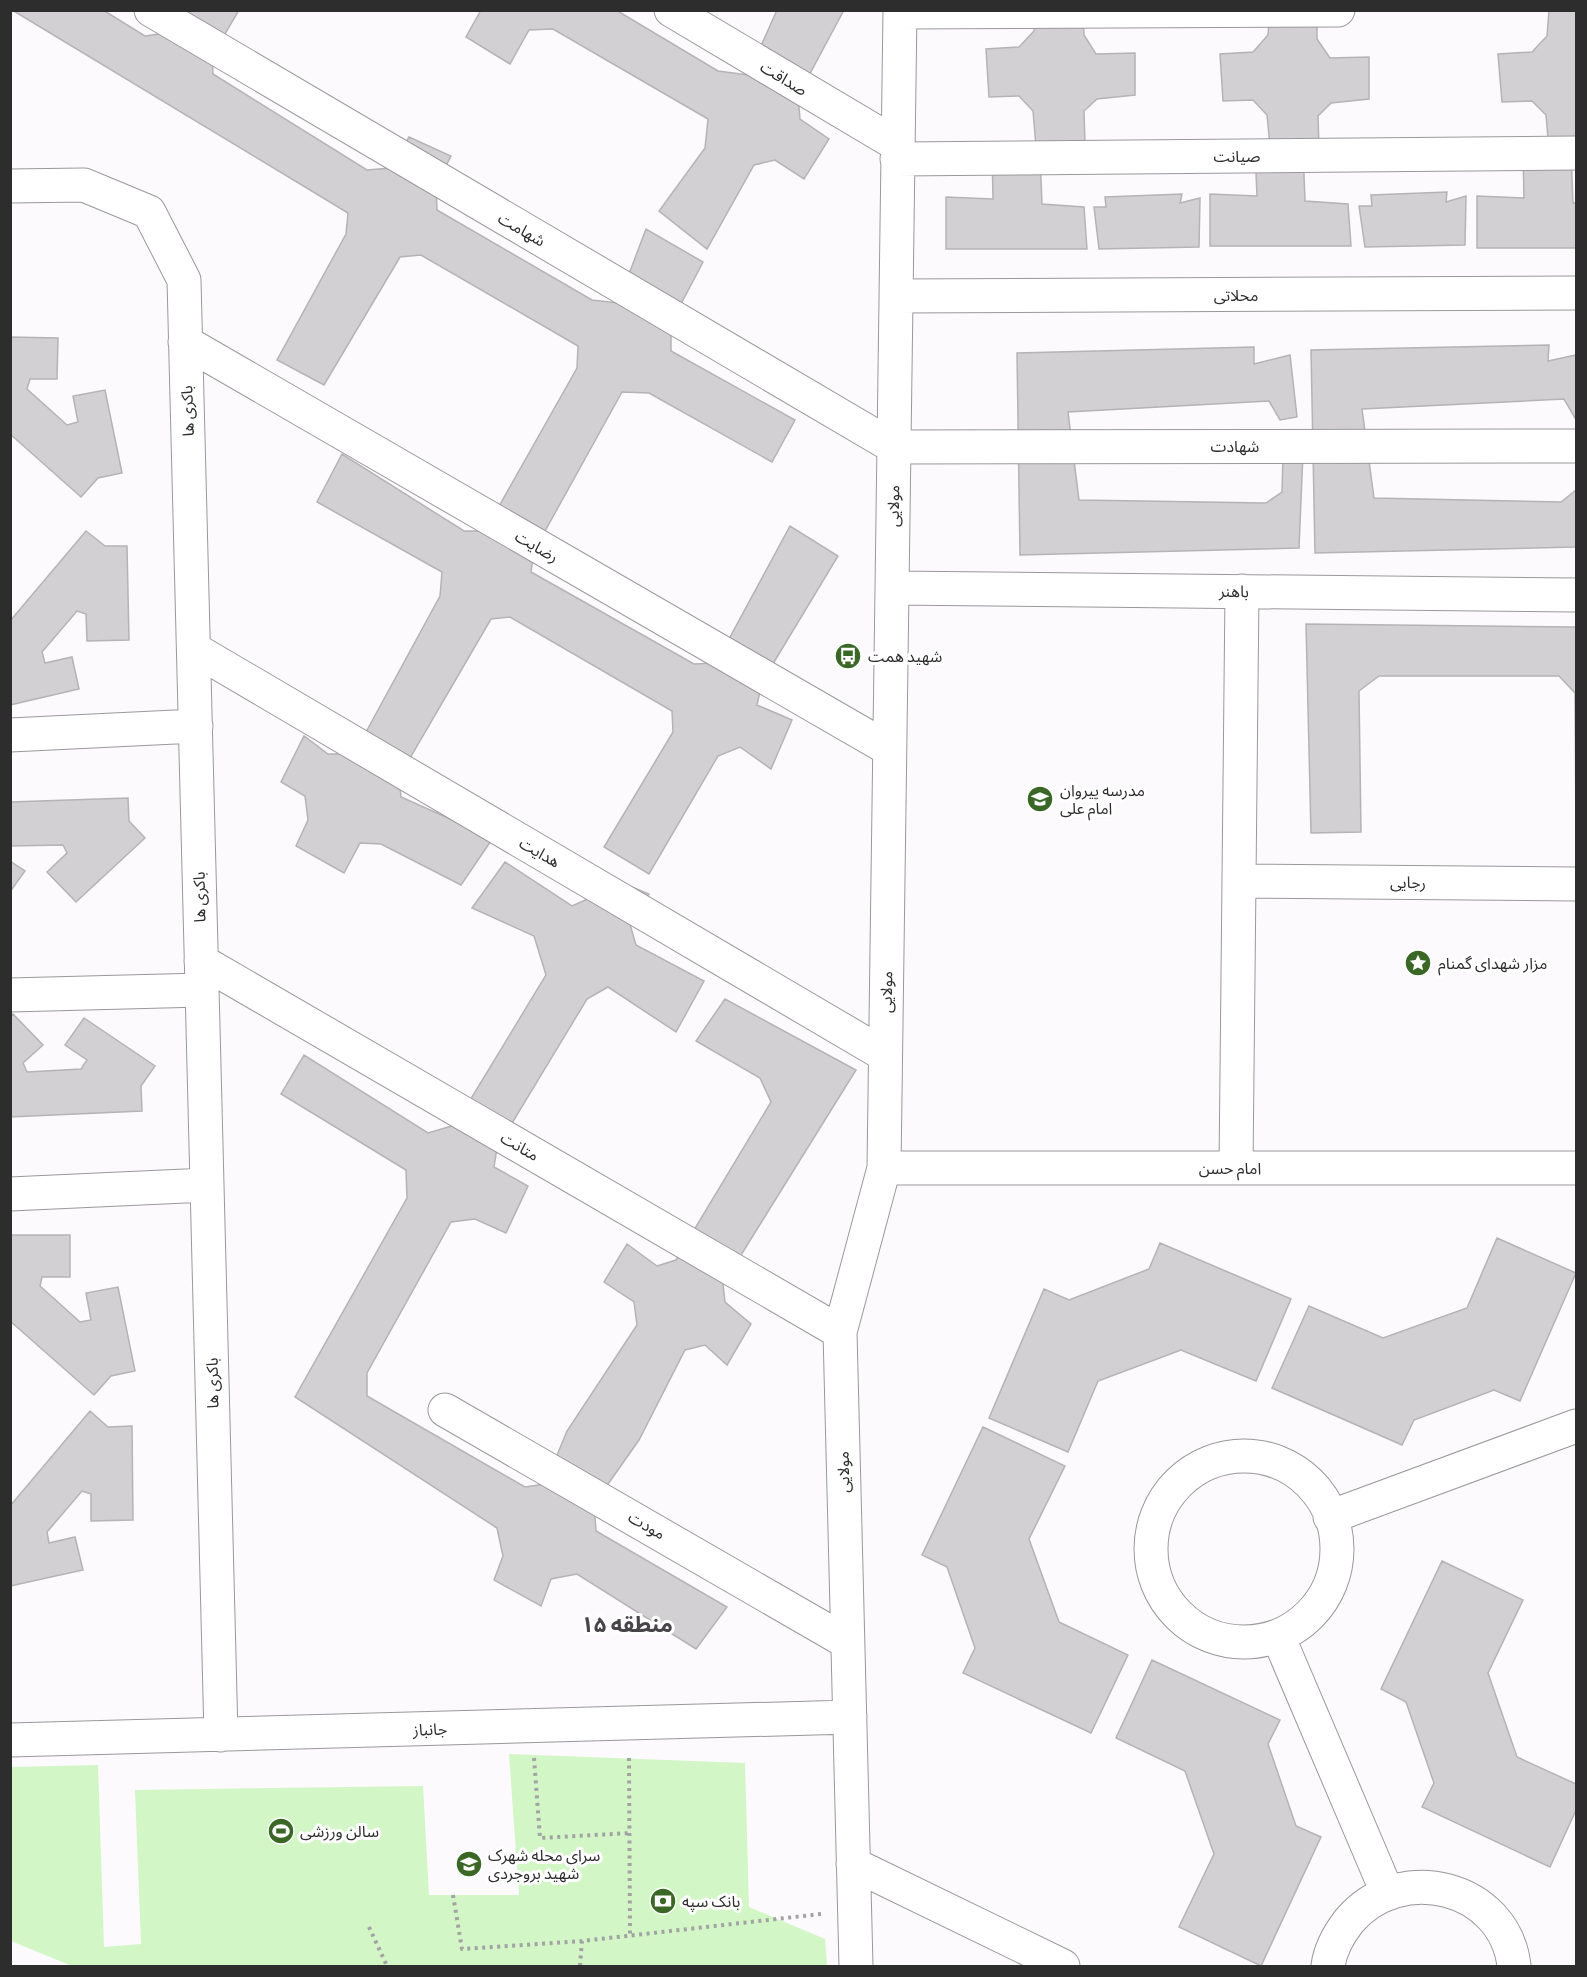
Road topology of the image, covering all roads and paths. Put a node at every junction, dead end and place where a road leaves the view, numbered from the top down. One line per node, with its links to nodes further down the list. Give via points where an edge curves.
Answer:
1 (151, 10): 12 (street, شهامت)
2 (670, 10): 5 (street, صداقت)
3 (1338, 10): 4 (street)
4 (900, 11): 5 (street, مولايی)
5 (898, 152): 6 (street, صیانت); 9 (street, مولايی)
6 (1576, 153)
7 (10, 186): 10 (street, باکری ها, via 84,185 148,212 184,280)
8 (1576, 293): 9 (street, محلاتی)
9 (896, 296): 12 (street, مولايی)
10 (185, 342): 16 (street, باکری ها); 19 (street, رضایت)
11 (1576, 446): 12 (street, شهادت)
12 (894, 447): 13 (street, مولايی)
13 (892, 588): 14 (street, باهنر); 19 (street, مولايی)
14 (1242, 591): 15 (street, باهنر); 20 (street)
15 (1576, 595)
16 (194, 649): 17 (street, باکری ها); 24 (street, هدایت)
17 (196, 726): 18 (street); 22 (street, باکری ها)
18 (10, 735)
19 (890, 749): 24 (street, مولايی)
20 (1240, 880): 21 (street, رجایی); 26 (street)
21 (1576, 884)
22 (201, 976): 23 (street); 28 (street, باکری ها); 30 (street, متانت)
23 (10, 995)
24 (885, 1055): 25 (street, مولايی)
25 (884, 1168): 26 (street, امام حسن); 30 (street, مولايی)
26 (1236, 1168): 27 (street, امام حسن)
27 (1576, 1168)
28 (207, 1185): 29 (street); 39 (street, باکری ها)
29 (10, 1194)
30 (840, 1332): 35 (street, مولايی)
31 (445, 1410): 35 (street, مودت)
32 (1576, 1426): 33 (street)
33 (1330, 1517): 34 (street, via 1336,1535 1336,1566 1325,1596 1305,1620); 34 (street, via 1327,1506 1309,1482 1284,1464 1254,1456 1224,1458 1196,1469 1173,1488 1157,1514 1150,1544 1153,1574 1165,1601 1187,1624 1216,1639 1247,1642)
34 (1278, 1636): 43 (street)
35 (847, 1642): 36 (street, مولايی)
36 (850, 1717): 37 (street, جانباز); 42 (street, مولايی)
37 (629, 1723): 38 (street, جانباز); 41 (path)
38 (532, 1726): 39 (street, جانباز); 41 (path, via 540,1838)
39 (221, 1735): 40 (street, جانباز)
40 (10, 1740)
41 (630, 1833): 47 (path)
42 (853, 1864): 45 (street, مولايی); 52 (street)
43 (1387, 1892): 53 (street, via 1359,1909 1339,1933); 54 (street, via 1419,1886 1451,1890 1479,1905 1500,1928)
44 (453, 1895): 48 (path, via 462,1949)
45 (854, 1910): 47 (path); 51 (street, مولايی)
46 (369, 1927): 49 (path)
47 (630, 1934): 48 (path)
48 (582, 1941): 50 (path)
49 (387, 1966)
50 (580, 1966)
51 (856, 1966)
52 (1063, 1966)
53 (1328, 1966)
54 (1514, 1966)

